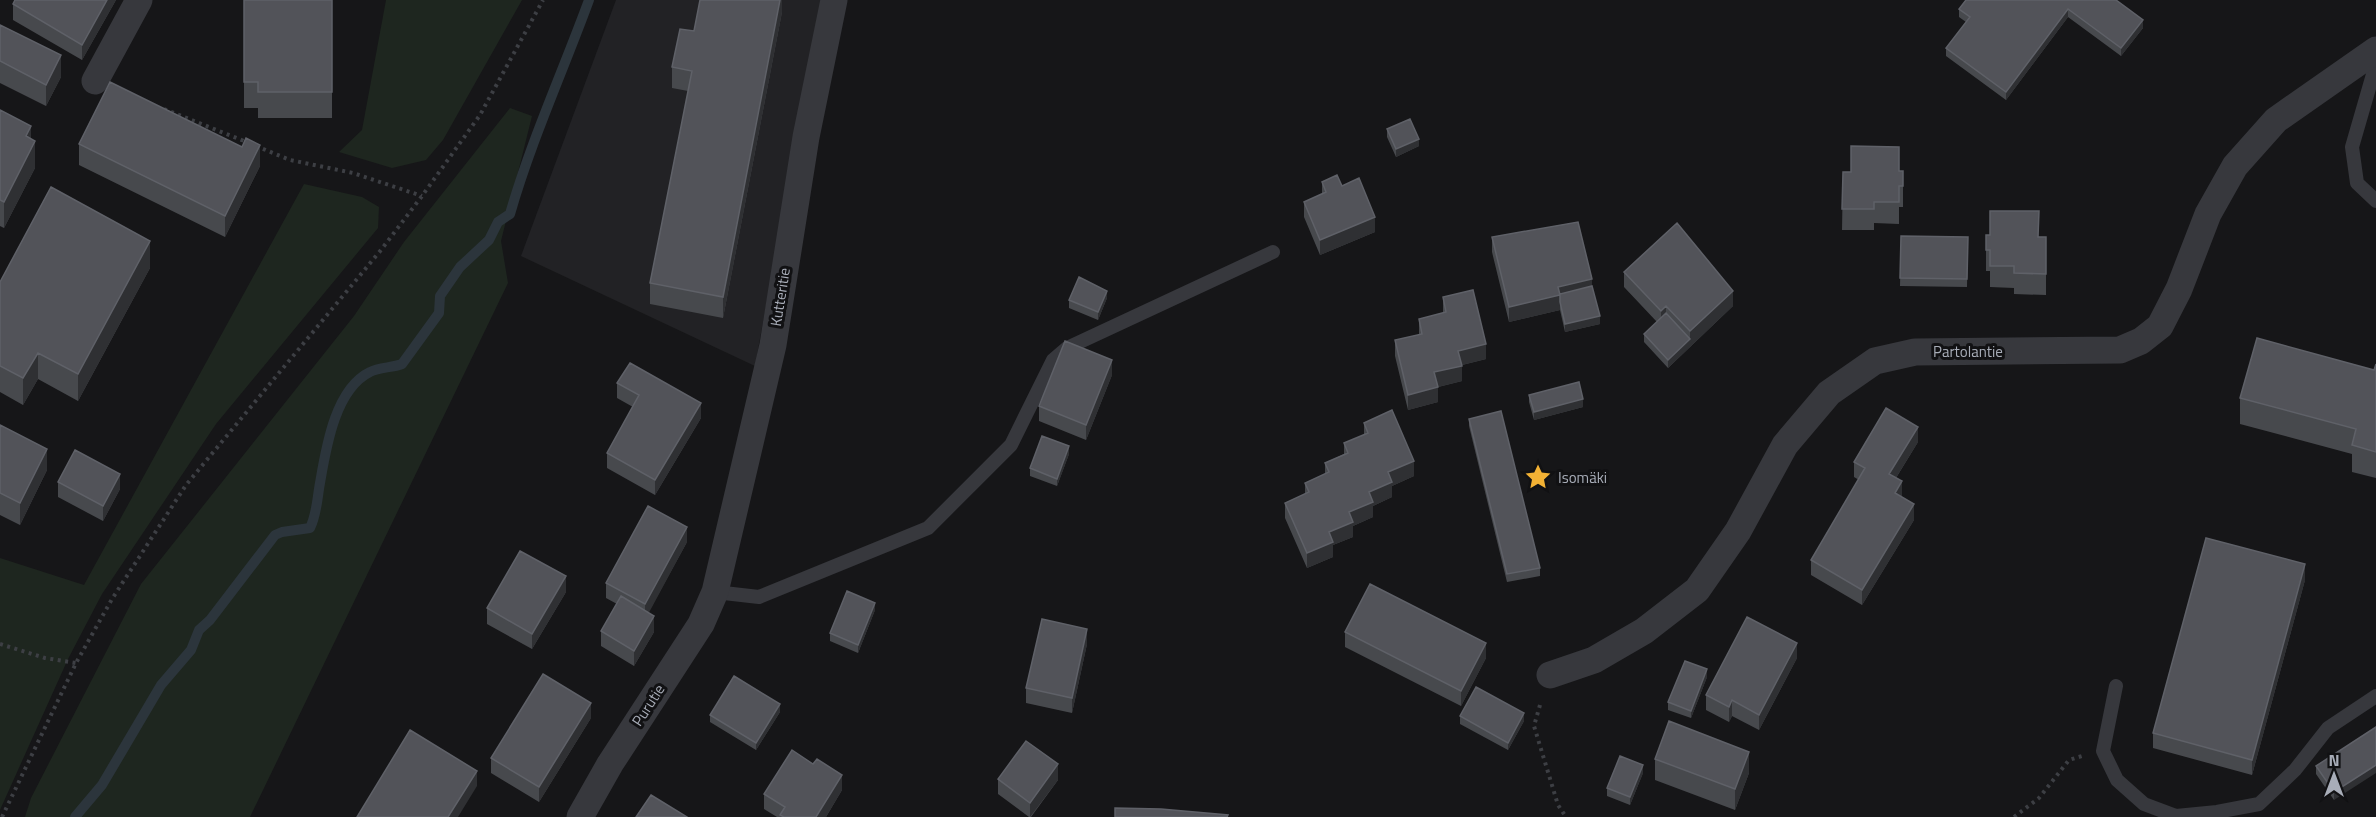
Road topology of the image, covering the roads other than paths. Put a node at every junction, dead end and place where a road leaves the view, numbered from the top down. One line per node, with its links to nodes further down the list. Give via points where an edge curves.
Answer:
1 (139, 0): 5 (street)
2 (834, 0): 8 (street, Kutteritie, via 806,137 773,345)
3 (2376, 50): 9 (street, Partolantie, via 2277,120 2235,166 2208,214 2180,289 2160,327 2120,351 1915,352 1875,361 1829,393 1785,445 1738,531 1697,591 1614,649)
4 (2376, 64): 6 (lane, via 2352,147 2357,183)
5 (95, 81)
6 (2376, 201)
7 (1274, 252): 8 (lane, via 1067,348 1053,360 1011,445 928,528 759,597)
8 (715, 592): 12 (street, Purutie, via 701,624)
9 (1550, 675)
10 (2116, 686): 11 (lane, via 2103,751 2117,780 2144,804 2176,816 2259,804 2295,771 2328,728)
11 (2376, 696)
12 (580, 817)

